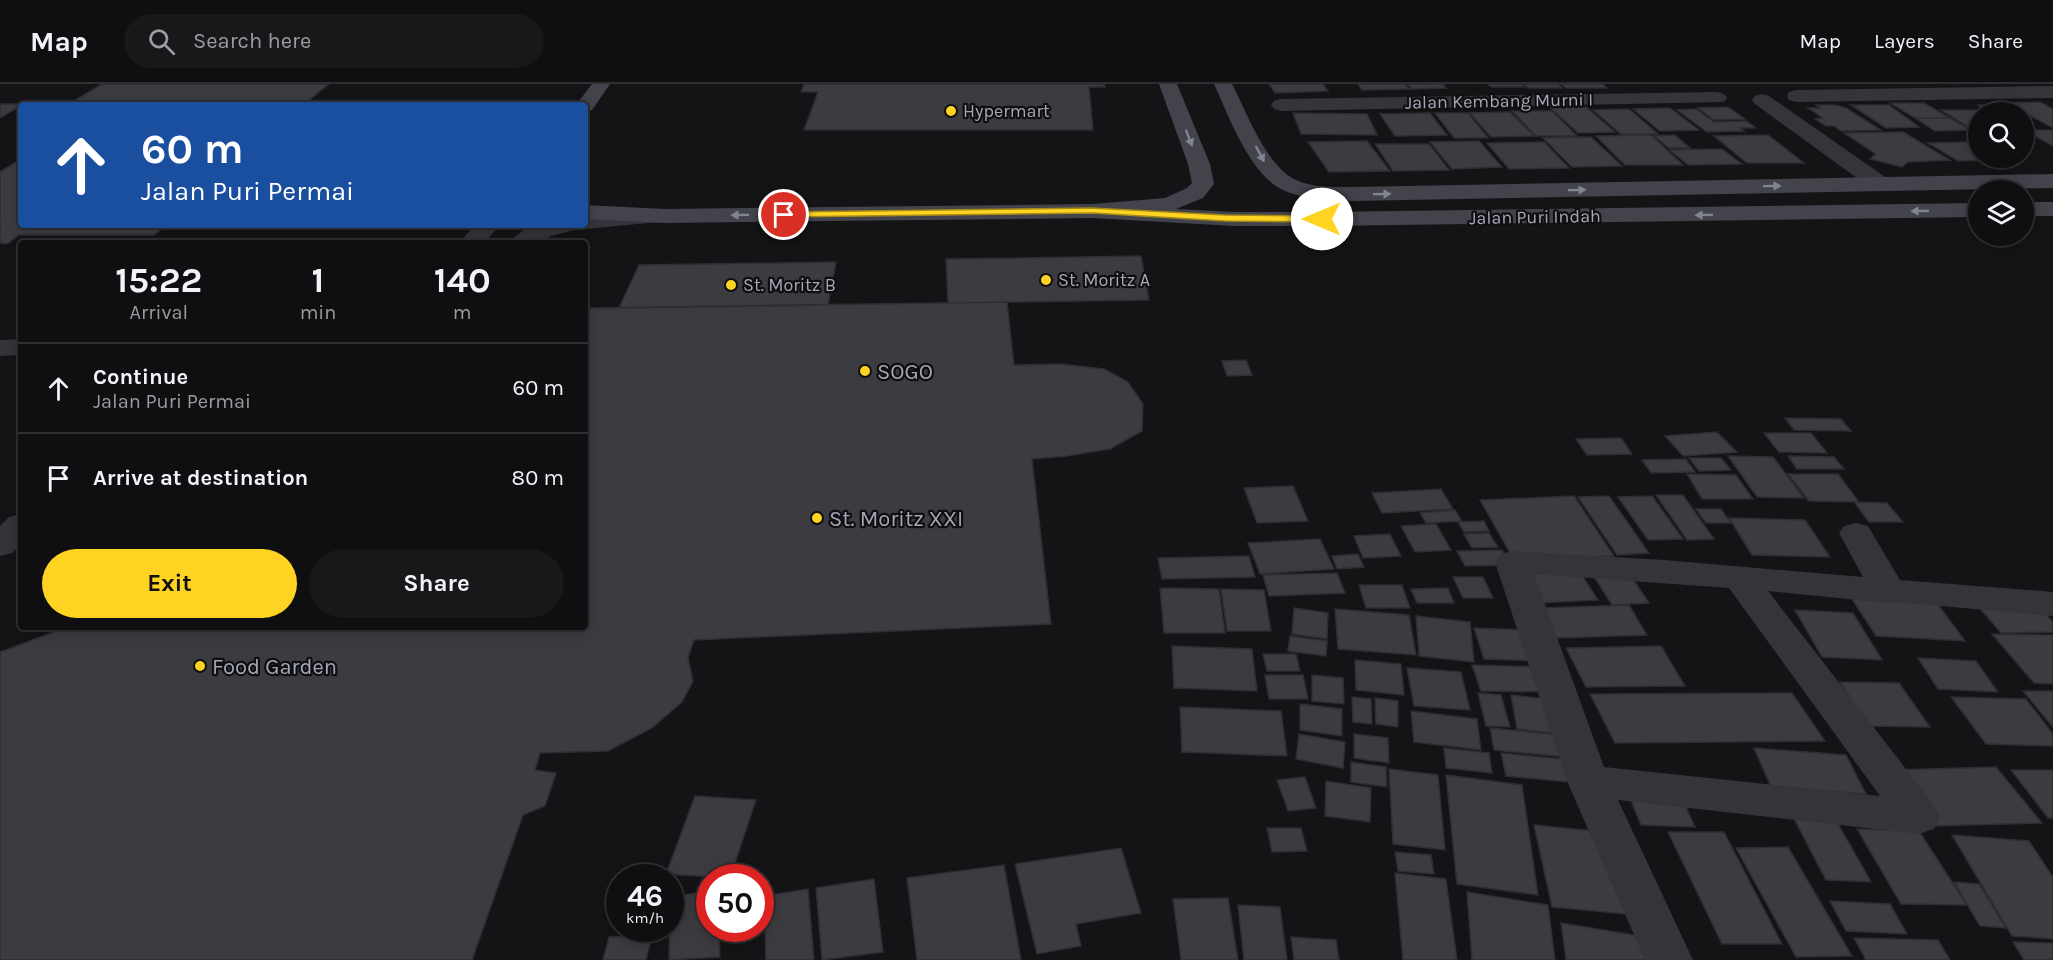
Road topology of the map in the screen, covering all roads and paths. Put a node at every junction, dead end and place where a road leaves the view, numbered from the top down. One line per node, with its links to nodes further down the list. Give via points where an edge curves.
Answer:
1 (601, 84): 8 (main road)
2 (1168, 84): 14 (main road, one-way to 14, via 1203,184 1181,200 1163,205)
3 (1224, 84): 11 (main road, Jalan Puri Indah, one-way to 11, via 1266,165 1282,181 1303,190 1352,194)
4 (1690, 84): 7 (street, via 1702,93)
5 (1790, 90): 6 (street); 7 (street, Jalan Kembang Murni I)
6 (2053, 92)
7 (1740, 100): 9 (street, Jalan Kembang Murni I); 11 (street)
8 (588, 102)
9 (1281, 105)
10 (2053, 181): 11 (main road, Jalan Puri Indah)
11 (1880, 184)
12 (2034, 209): 13 (main road)
13 (2053, 209)
14 (1092, 210): 15 (main road, Jalan Puri Indah, one-way to 14, via 1322,219); 17 (main road, one-way to 17)
15 (1968, 210)
16 (588, 212): 17 (main road)
17 (665, 216): 18 (street)
18 (588, 222)
19 (485, 228): 21 (street)
20 (554, 228): 22 (street)
21 (474, 240)
22 (527, 240)
23 (0, 325): 24 (street)
24 (18, 325)
25 (18, 347): 26 (street)
26 (0, 348)
27 (18, 527): 29 (street)
28 (1856, 533): 31 (street)
29 (0, 546)
30 (1740, 578): 31 (street); 33 (street, via 1512,562); 33 (street, via 1919,817)
31 (1888, 592): 32 (street)
32 (2053, 604)
33 (1588, 781): 34 (street)
34 (1670, 960)

